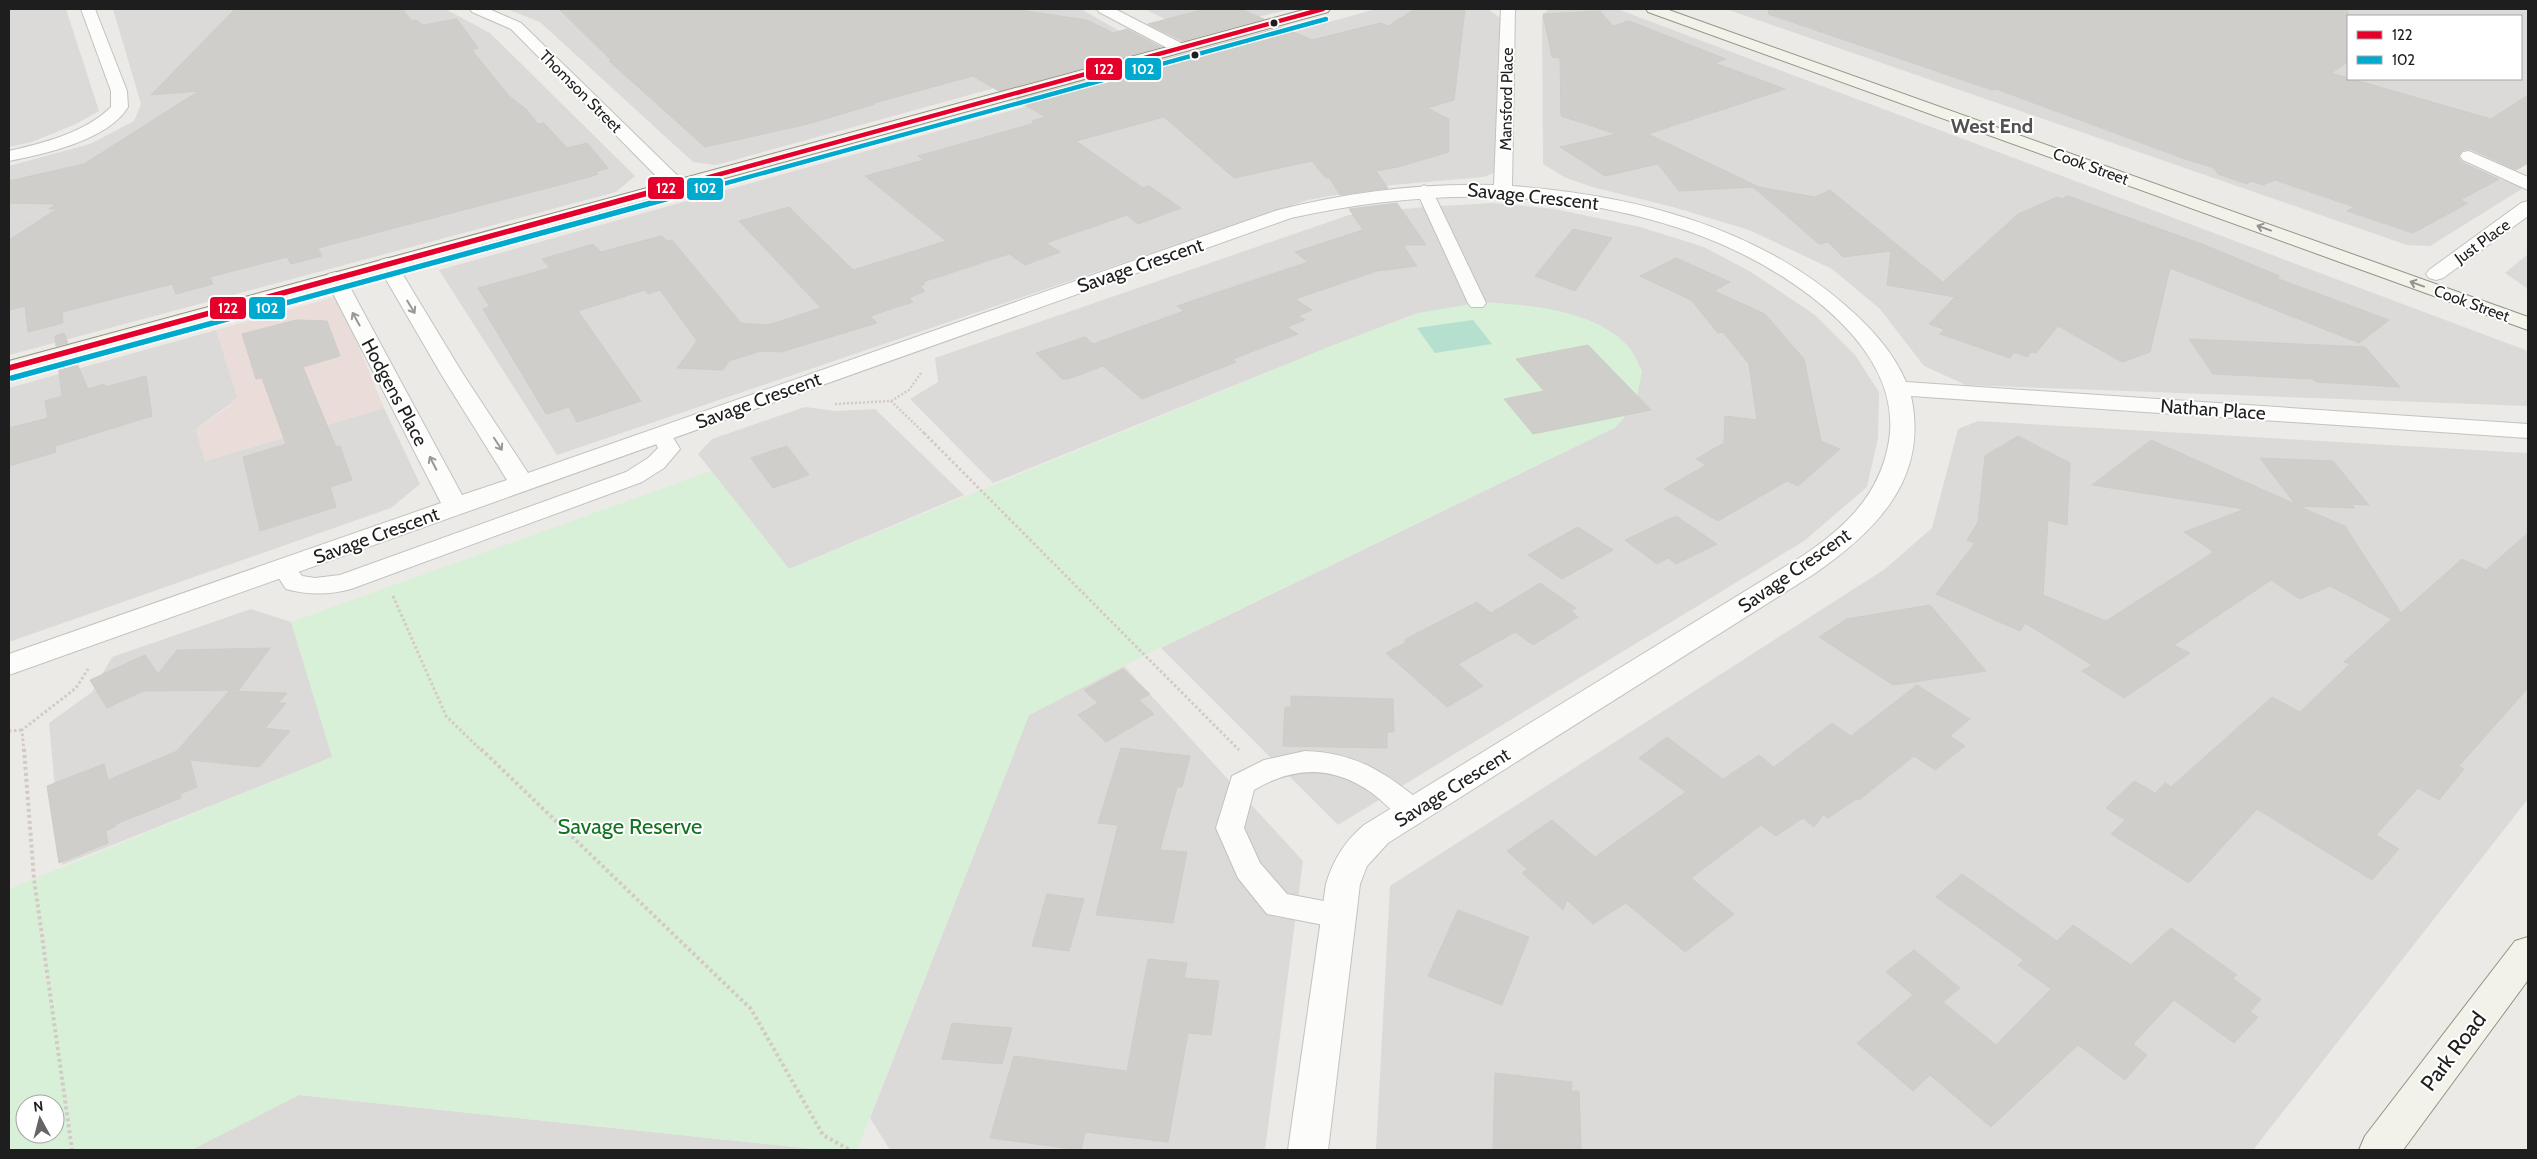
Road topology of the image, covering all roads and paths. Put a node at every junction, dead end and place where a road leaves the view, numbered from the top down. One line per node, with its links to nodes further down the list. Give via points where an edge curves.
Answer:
1 (88, 9): 10 (street, via 119,91 118,109 108,119 81,134)
2 (477, 9): 13 (street, Thomson Street, via 516,26)
3 (1104, 9): 8 (street)
4 (1323, 9): 8 (street)
5 (1508, 9): 14 (street, Mansford Place)
6 (1653, 9): 9 (street, Cook Street)
7 (1688, 9): 9 (street, Cook Street)
8 (1179, 48): 13 (street)
9 (2008, 130): 18 (street, Cook Street); 22 (street, Cook Street, one-way to 9)
10 (9, 156)
11 (2469, 156): 12 (street)
12 (2528, 184)
13 (676, 186): 17 (street)
14 (1503, 189): 15 (street, Savage Crescent); 25 (street, Savage Crescent, via 1582,199 1664,218 1729,240 1771,260 1835,307 1861,332 1882,358)
15 (1424, 190): 20 (lane); 24 (street, Savage Crescent, via 1356,198 1285,214)
16 (2528, 207): 18 (street, Just Place)
17 (387, 264): 19 (street); 28 (street, one-way to 28)
18 (2436, 274): 21 (street, Cook Street)
19 (335, 278): 23 (street); 29 (street, Hodgens Place, one-way to 19)
20 (1477, 302)
21 (2519, 302)
22 (2528, 324)
23 (9, 368)
24 (797, 386): 27 (street, Savage Crescent); 36 (path, via 815,400 836,404 891,401)
25 (1897, 388): 26 (street, Nathan Place); 37 (street, Savage Crescent, via 1903,419 1902,448 1891,479 1875,507 1847,537 1804,568)
26 (2528, 431)
27 (662, 434): 28 (street, Savage Crescent); 31 (lane, via 669,448 656,463 634,477)
28 (522, 483): 29 (street, Savage Crescent)
29 (455, 506): 30 (street, Savage Crescent)
30 (284, 568): 31 (lane, via 294,583 315,586 343,583); 32 (street, Savage Crescent)
31 (378, 569): 41 (path, via 446,716 751,1009 823,1134)
32 (95, 635): 33 (street, Savage Crescent); 34 (path, via 99,652 76,688)
33 (9, 665)
34 (22, 730): 35 (path); 40 (path, via 34,879)
35 (9, 731)
36 (1261, 772): 37 (lane, via 1289,762 1329,762 1372,778); 38 (lane, via 1242,784 1230,828 1248,870 1278,905)
37 (1413, 811): 38 (street, Savage Crescent, via 1360,848 1348,866)
38 (1339, 915): 42 (street, Savage Crescent)
39 (2528, 952): 43 (street, Park Road)
40 (72, 1150)
41 (850, 1150)
42 (1308, 1150)
43 (2379, 1150)

